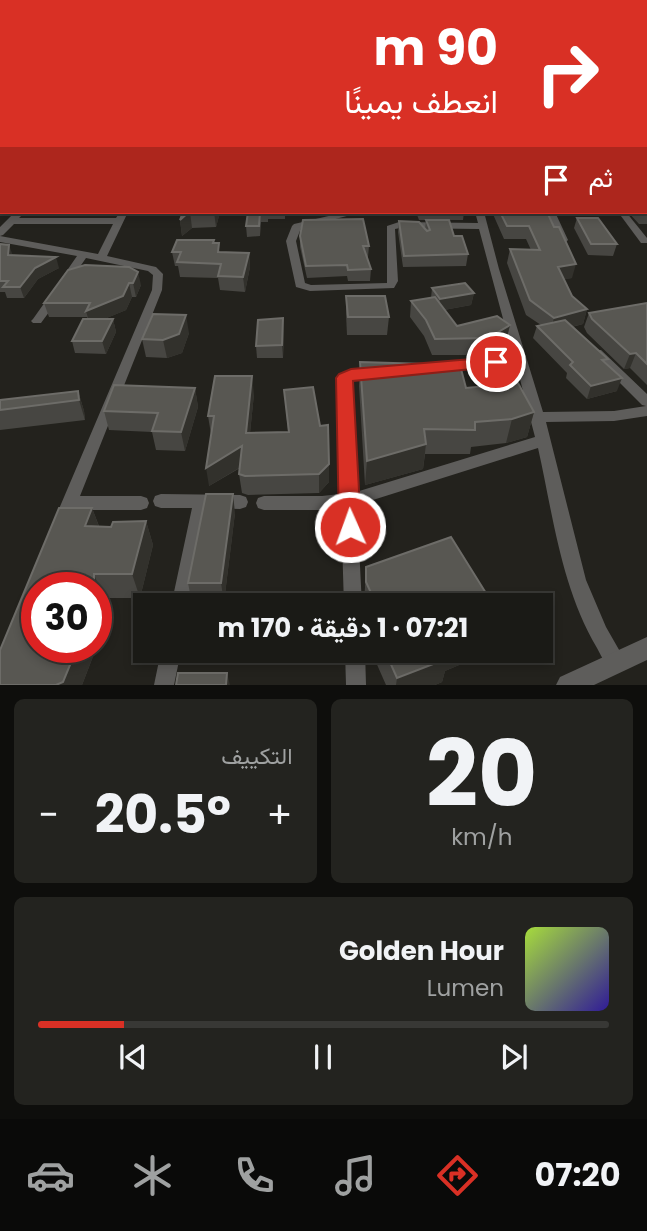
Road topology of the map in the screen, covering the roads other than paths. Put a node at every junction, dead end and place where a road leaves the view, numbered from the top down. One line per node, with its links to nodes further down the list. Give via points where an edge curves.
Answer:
1 (18, 214): 7 (street)
2 (348, 214): 6 (street, via 297,226 291,241 300,285 390,286 390,228)
3 (551, 214): 11 (street)
4 (624, 214): 10 (street)
5 (122, 216): 7 (street); 13 (street)
6 (482, 219): 16 (street)
7 (13, 221): 8 (street)
8 (0, 233)
9 (0, 239): 12 (street)
10 (644, 241)
11 (566, 246)
12 (84, 254): 13 (street); 14 (street)
13 (101, 258): 27 (street, via 152,269 159,282)
14 (37, 321)
15 (589, 346): 19 (street)
16 (520, 360): 17 (street); 21 (street)
17 (429, 368)
18 (390, 372): 24 (street, via 345,378)
19 (647, 402)
20 (647, 411): 21 (street)
21 (537, 417): 22 (street)
22 (544, 440): 24 (street); 34 (street, via 575,582)
23 (161, 501): 25 (street)
24 (349, 501): 29 (street); 32 (street)
25 (201, 502): 26 (street); 31 (street)
26 (240, 502)
27 (70, 503): 28 (street); 30 (street)
28 (141, 503)
29 (264, 503)
30 (54, 540)
31 (183, 593)
32 (353, 593)
33 (647, 648): 34 (street)
34 (616, 662): 39 (street)
35 (169, 663): 37 (street)
36 (355, 663): 38 (street)
37 (164, 685)
38 (356, 685)
39 (568, 685)

